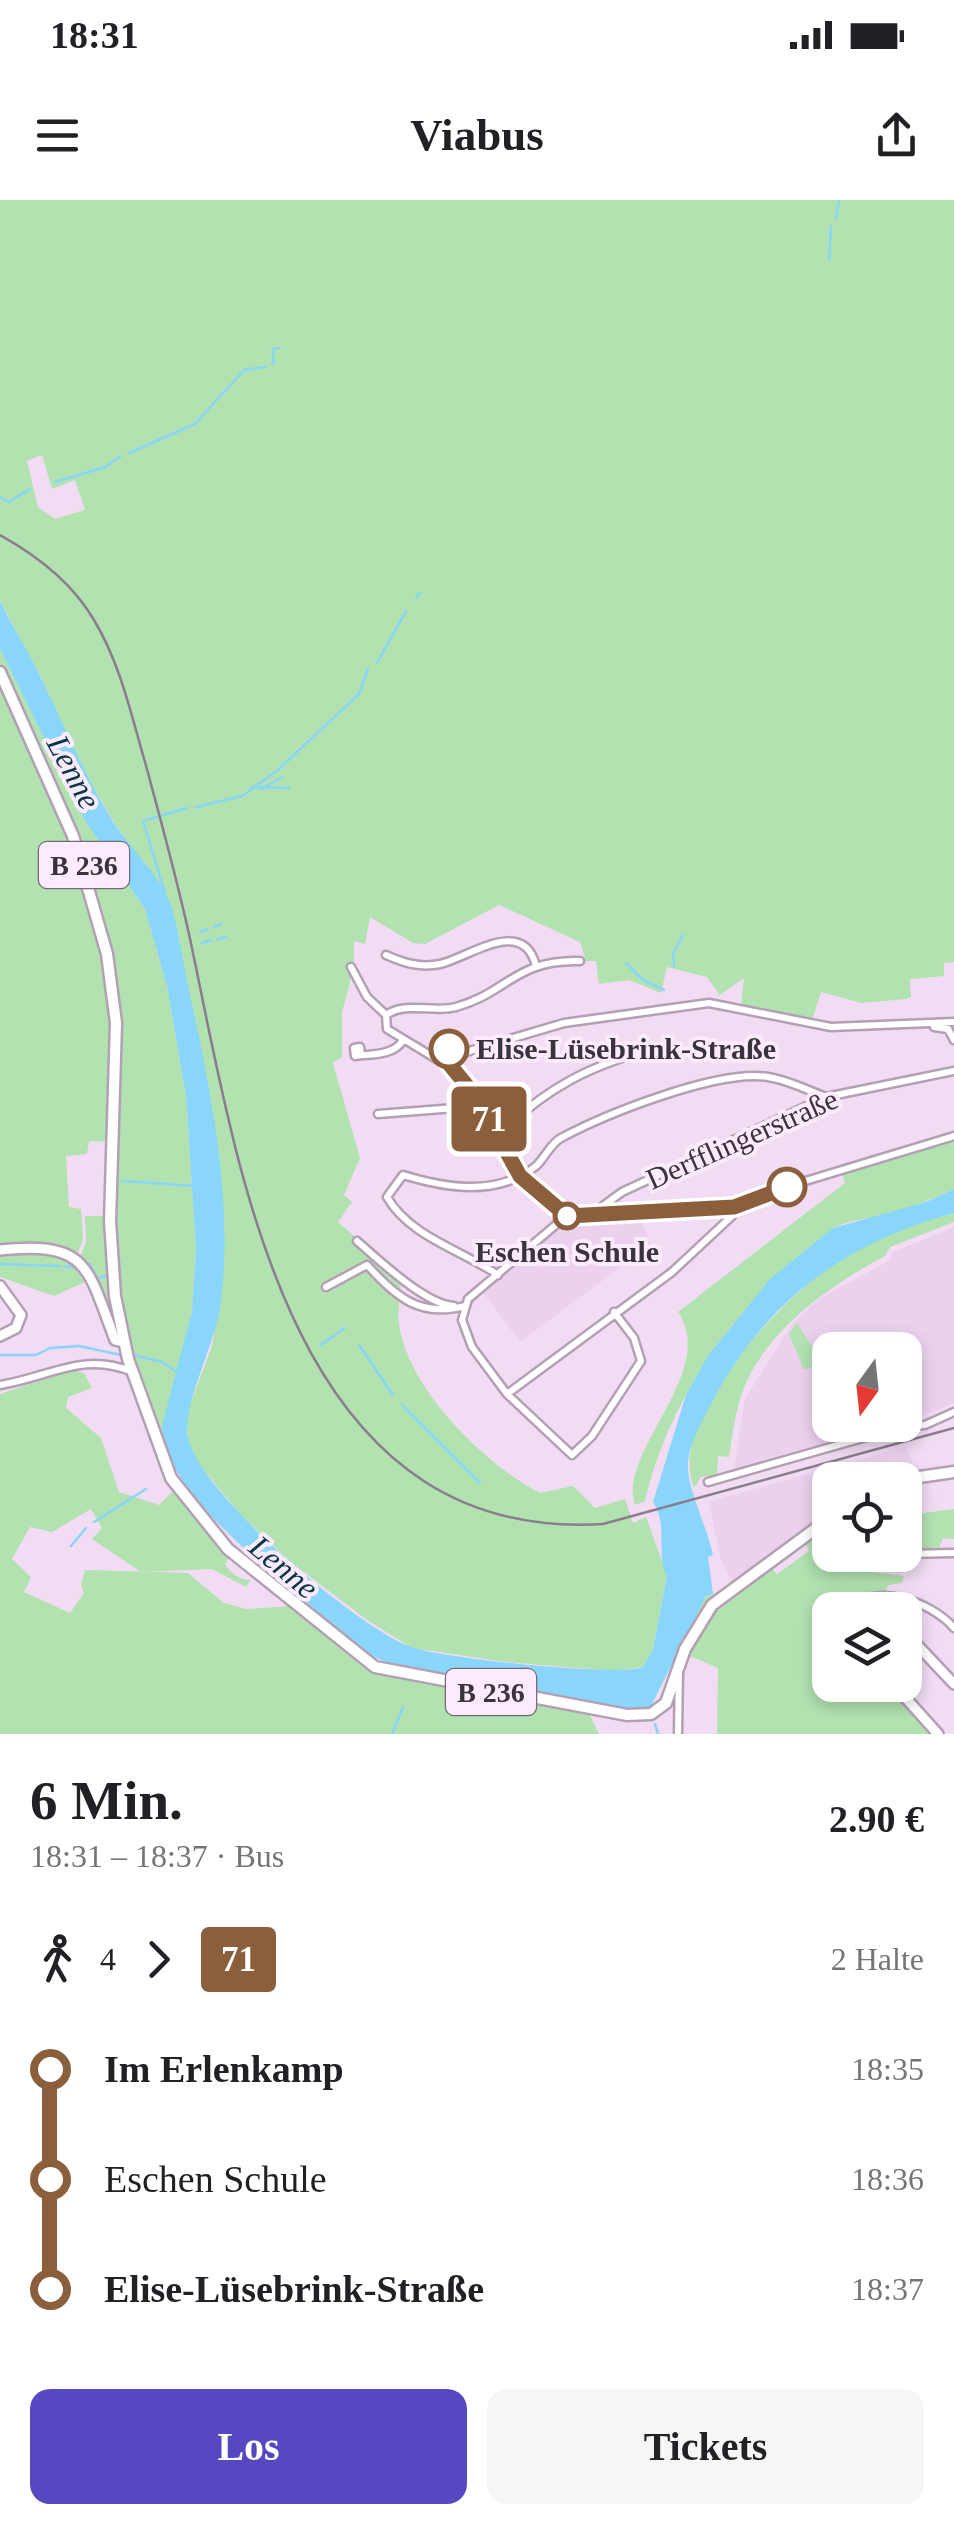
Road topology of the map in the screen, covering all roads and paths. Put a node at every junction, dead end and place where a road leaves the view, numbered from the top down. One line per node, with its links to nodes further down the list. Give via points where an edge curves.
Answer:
1 (0, 672): 34 (main road, B 236, via 73,836 108,954 116,1047 111,1254)
2 (386, 956): 4 (street, via 438,965 502,940 524,948)
3 (580, 961): 4 (street)
4 (536, 966): 6 (street, via 455,1007 398,1008)
5 (350, 967): 6 (street)
6 (386, 1015): 9 (street, via 387,1028)
7 (954, 1022): 8 (street)
8 (924, 1024): 10 (street, via 948,1029); 13 (street, via 831,1027 710,1003 564,1023)
9 (403, 1040): 12 (street, via 393,1050); 14 (street)
10 (954, 1040)
11 (657, 1048): 20 (street, via 571,1077 536,1098)
12 (362, 1054)
13 (456, 1055): 14 (street, via 447,1049); 15 (street)
14 (441, 1056): 15 (street)
15 (450, 1065): 18 (street)
16 (954, 1071): 17 (street, Derfflingerstraße)
17 (826, 1097): 22 (street, via 766,1077 703,1085 556,1140); 24 (street, Derfflingerstraße, via 622,1192)
18 (481, 1106): 19 (street); 20 (street)
19 (378, 1114)
20 (498, 1136): 22 (street)
21 (954, 1136): 23 (street)
22 (520, 1176): 25 (street); 28 (street, via 464,1188 402,1175 387,1197 428,1235)
23 (734, 1207): 24 (street); 32 (street, via 682,1263)
24 (600, 1214): 25 (street)
25 (567, 1216): 28 (street)
26 (357, 1241): 31 (street, via 435,1300)
27 (0, 1250): 34 (main road, via 72,1254)
28 (498, 1275): 31 (street)
29 (0, 1286): 33 (main road, via 21,1315 16,1328)
30 (326, 1287): 31 (street, via 368,1266 412,1306 444,1312)
31 (465, 1306): 37 (street, via 469,1342)
32 (614, 1312): 37 (street); 37 (street, via 641,1361 600,1426 572,1455)
33 (0, 1336)
34 (126, 1351): 35 (main road, B 236)
35 (133, 1372): 36 (street, via 90,1360); 48 (main road, B 236, via 165,1467 202,1518 259,1577 367,1663 633,1716 664,1705)
36 (0, 1385)
37 (507, 1394)
38 (954, 1412): 41 (street)
39 (954, 1472): 40 (main road)
40 (922, 1477)
41 (708, 1482)
42 (812, 1531): 48 (main road, B 236, via 712,1605)
43 (954, 1553): 44 (street)
44 (922, 1554)
45 (922, 1603): 46 (street)
46 (954, 1628)
47 (922, 1650): 49 (main road)
48 (678, 1670): 51 (street)
49 (954, 1684)
50 (909, 1702): 52 (main road)
51 (678, 1734)
52 (938, 1734)

